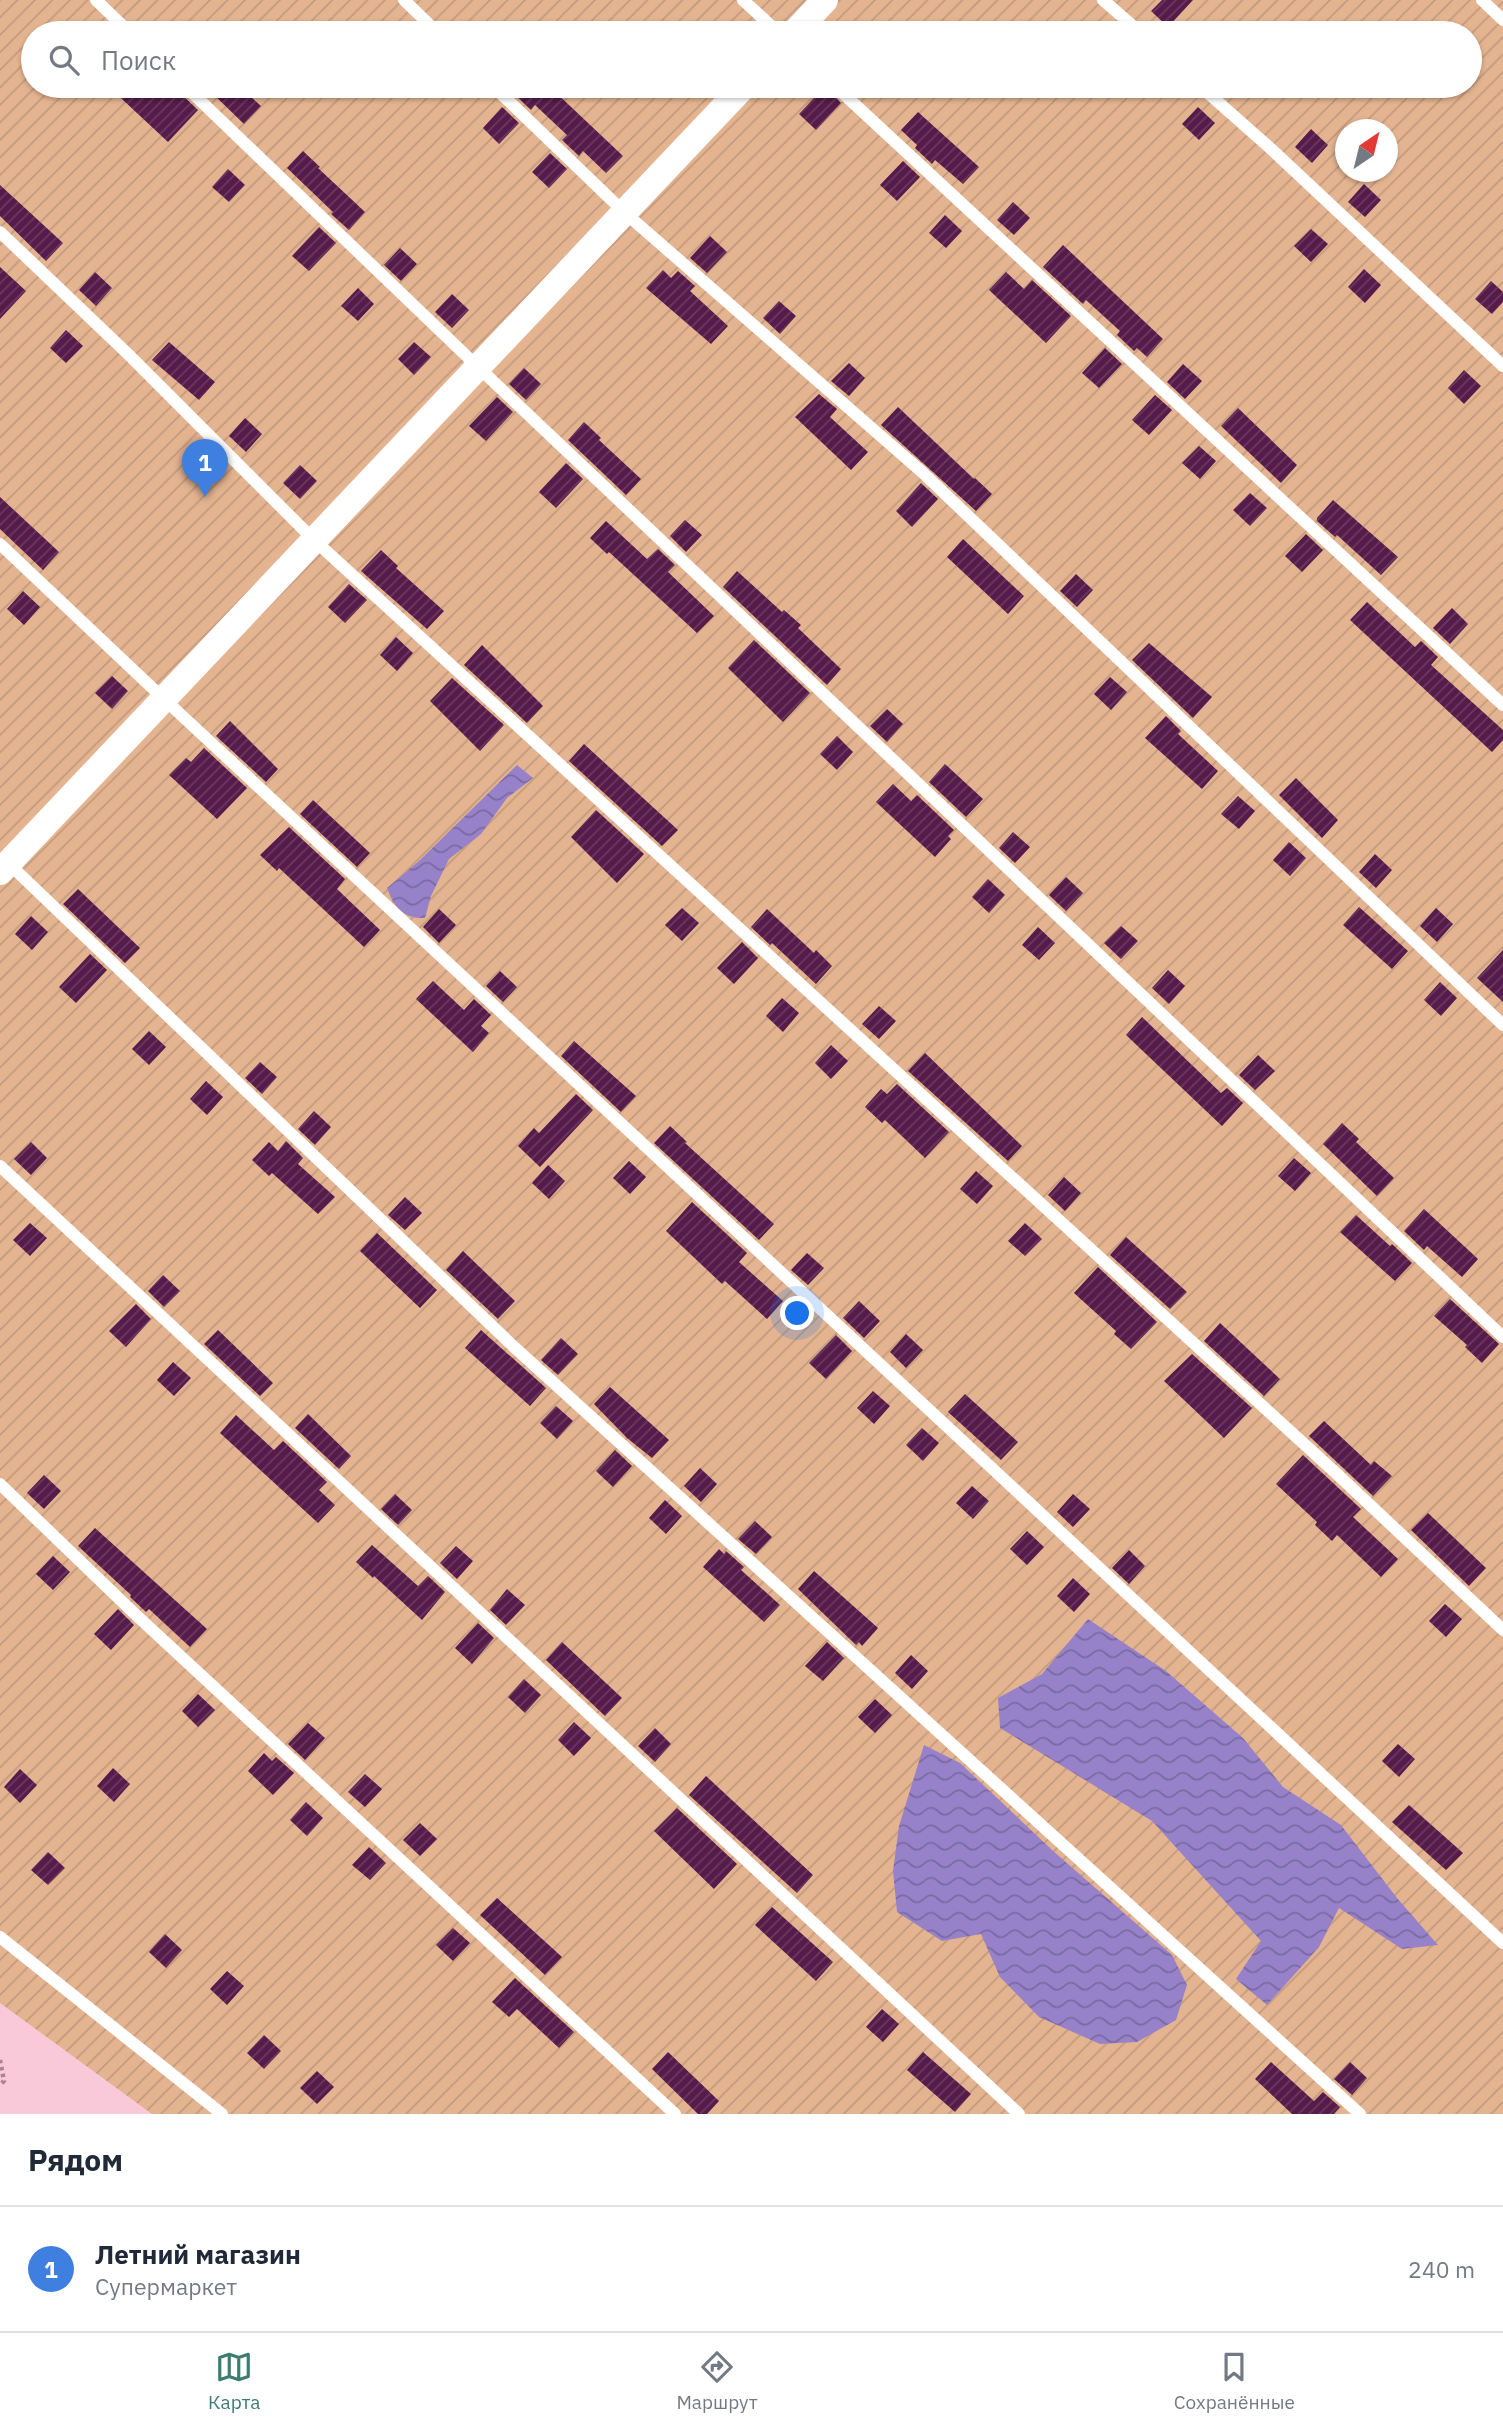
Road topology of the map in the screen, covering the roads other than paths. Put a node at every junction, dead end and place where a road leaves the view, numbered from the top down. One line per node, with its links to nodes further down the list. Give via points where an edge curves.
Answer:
1 (96, 0): 8 (lane)
2 (404, 0): 9 (lane)
3 (743, 0): 10 (lane)
4 (825, 0): 11 (street)
5 (1103, 0): 12 (lane)
6 (1482, 0): 7 (lane)
7 (1503, 20)
8 (118, 21)
9 (426, 21)
10 (766, 21)
11 (805, 21)
12 (1127, 21)
13 (198, 98): 21 (lane)
14 (505, 98): 18 (lane)
15 (733, 98): 18 (street)
16 (848, 98): 25 (lane)
17 (1214, 98): 20 (lane)
18 (624, 212): 21 (street); 27 (lane, via 922,472)
19 (0, 232): 22 (lane)
20 (1503, 366)
21 (478, 367): 22 (street); 29 (lane)
22 (314, 540): 24 (street); 31 (lane)
23 (0, 544): 24 (lane)
24 (164, 699): 26 (street); 33 (lane)
25 (1503, 705)
26 (3, 864): 37 (lane, via 513,1346)
27 (1503, 1025)
28 (0, 1166): 36 (lane)
29 (1503, 1337)
30 (0, 1484): 35 (lane)
31 (1503, 1630)
32 (0, 1937): 34 (lane)
33 (1503, 1943)
34 (222, 2114)
35 (675, 2114)
36 (1019, 2114)
37 (1360, 2114)

